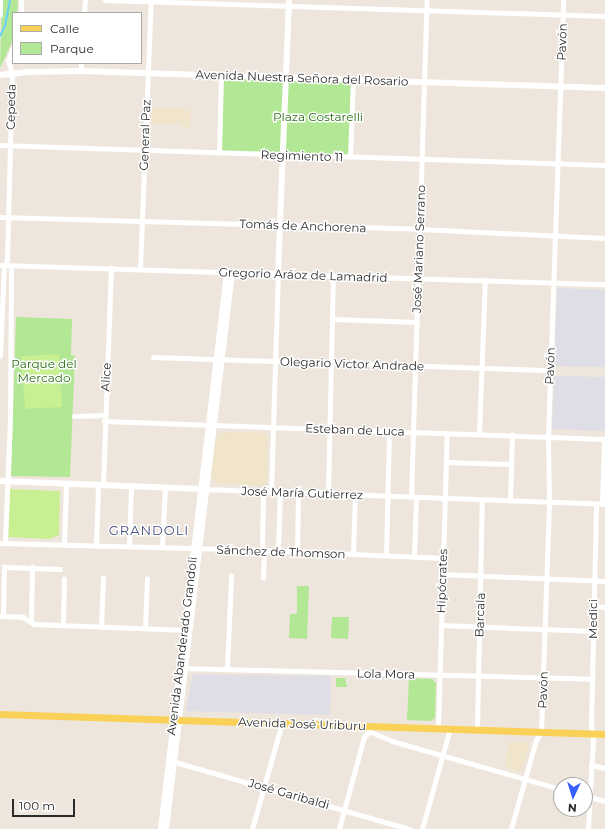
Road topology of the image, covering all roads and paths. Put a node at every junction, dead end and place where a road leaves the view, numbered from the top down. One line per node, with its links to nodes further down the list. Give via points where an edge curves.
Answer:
1 (0, 0): 12 (street)
2 (22, 0): 10 (street)
3 (84, 0): 11 (street)
4 (105, 0): 7 (street)
5 (427, 0): 9 (street, José Mariano Serrano)
6 (563, 0): 13 (street, Pavón)
7 (150, 1): 8 (street); 19 (street, General Paz)
8 (289, 3): 9 (street); 22 (street)
9 (427, 10): 13 (street); 24 (street, José Mariano Serrano)
10 (20, 12)
11 (84, 12)
12 (0, 15)
13 (563, 15): 14 (street); 25 (street, Pavón)
14 (605, 16)
15 (12, 50): 18 (street, Cepeda, via 8,61)
16 (82, 64): 17 (street)
17 (81, 71): 18 (street, Avenida Nuestra Señora del Rosario); 19 (street, Avenida Nuestra Señora del Rosario)
18 (12, 73): 20 (street, Avenida Nuestra Señora del Rosario); 28 (street, Cepeda)
19 (147, 74): 21 (street, Avenida Nuestra Señora del Rosario); 29 (street, General Paz)
20 (0, 75)
21 (221, 75): 22 (street, Avenida Nuestra Señora del Rosario); 30 (street)
22 (286, 77): 23 (street, Avenida Nuestra Señora del Rosario); 31 (street)
23 (353, 79): 24 (street, Avenida Nuestra Señora del Rosario); 32 (street)
24 (425, 82): 25 (street, Avenida Nuestra Señora del Rosario); 33 (street, José Mariano Serrano)
25 (560, 86): 26 (street, Avenida Nuestra Señora del Rosario); 34 (street, Pavón)
26 (605, 88)
27 (0, 145): 28 (street, Regimiento 11)
28 (10, 146): 29 (street, Regimiento 11); 37 (street, Cepeda)
29 (145, 150): 30 (street, Regimiento 11); 38 (street, General Paz)
30 (218, 153): 31 (street, Regimiento 11)
31 (283, 155): 32 (street, Regimiento 11); 39 (street)
32 (350, 157): 33 (street, Regimiento 11)
33 (421, 159): 34 (street, Regimiento 11); 40 (street, José Mariano Serrano)
34 (558, 163): 35 (street, Regimiento 11); 41 (street, Pavón)
35 (605, 165)
36 (0, 217): 37 (street, Tomás de Anchorena)
37 (9, 217): 38 (street, Tomás de Anchorena); 43 (street, Cepeda, via 7,260)
38 (142, 221): 39 (street, Tomás de Anchorena); 46 (street, General Paz)
39 (280, 225): 40 (street, Tomás de Anchorena); 48 (street)
40 (420, 229): 41 (street, Tomás de Anchorena); 50 (street, José Mariano Serrano)
41 (556, 237): 42 (street, Tomás de Anchorena); 52 (street, Pavón)
42 (605, 238)
43 (2, 265): 44 (street, Gregorio Aráoz de Lamadrid); 56 (street, Cepeda)
44 (10, 266): 45 (street, Gregorio Aráoz de Lamadrid); 80 (street)
45 (111, 268): 46 (street, Gregorio Aráoz de Lamadrid); 65 (street, Alice)
46 (140, 269): 47 (street, Gregorio Aráoz de Lamadrid)
47 (229, 272): 48 (street, Gregorio Aráoz de Lamadrid); 58 (street, Avenida Abanderado Grandoli)
48 (278, 274): 49 (street, Gregorio Aráoz de Lamadrid); 59 (street)
49 (333, 276): 50 (street, Gregorio Aráoz de Lamadrid); 54 (street)
50 (418, 278): 51 (street, Gregorio Aráoz de Lamadrid); 55 (street, José Mariano Serrano)
51 (485, 280): 52 (street, Gregorio Aráoz de Lamadrid); 62 (street)
52 (554, 282): 53 (street, Gregorio Aráoz de Lamadrid); 63 (street, Pavón)
53 (605, 284)
54 (332, 319): 55 (street); 60 (street)
55 (417, 322): 61 (street, José Mariano Serrano)
56 (0, 356)
57 (153, 357): 58 (street, Olegario Victor Andrade)
58 (219, 359): 59 (street, Olegario Victor Andrade); 67 (street, Avenida Abanderado Grandoli)
59 (275, 361): 60 (street, Olegario Victor Andrade); 68 (street)
60 (332, 363): 61 (street, Olegario Victor Andrade); 69 (street)
61 (415, 366): 62 (street, Olegario Victor Andrade); 71 (street, José Mariano Serrano)
62 (482, 368): 63 (street, Olegario Victor Andrade); 73 (street)
63 (550, 370): 75 (street, Pavón)
64 (74, 416): 65 (street)
65 (105, 416): 66 (street, Alice)
66 (104, 421): 67 (street, Esteban de Luca); 82 (street, Alice)
67 (211, 425): 68 (street, Esteban de Luca); 85 (street, Avenida Abanderado Grandoli)
68 (273, 427): 69 (street, Esteban de Luca); 87 (street)
69 (330, 429): 70 (street, Esteban de Luca); 90 (street)
70 (389, 431): 71 (street, Esteban de Luca); 92 (street)
71 (413, 432): 72 (street, Esteban de Luca); 93 (street, José Mariano Serrano)
72 (447, 433): 73 (street, Esteban de Luca); 77 (street, Hipócrates)
73 (479, 434): 74 (street, Esteban de Luca)
74 (512, 436): 75 (street, Esteban de Luca); 78 (street)
75 (548, 437): 76 (street, Esteban de Luca); 97 (street, Pavón)
76 (605, 439): 99 (street)
77 (446, 462): 78 (street); 94 (street, Hipócrates)
78 (511, 464): 96 (street)
79 (0, 481): 80 (street, José María Gutierrez)
80 (8, 481): 81 (street, José María Gutierrez); 100 (street)
81 (66, 484): 82 (street, José María Gutierrez); 101 (street)
82 (101, 485): 83 (street, José María Gutierrez); 102 (street, Alice)
83 (131, 486): 84 (street, José María Gutierrez); 103 (street)
84 (165, 488): 85 (street, José María Gutierrez); 104 (street)
85 (203, 489): 86 (street, José María Gutierrez); 105 (street, Avenida Abanderado Grandoli)
86 (263, 492): 87 (street, José María Gutierrez); 106 (street)
87 (271, 492): 88 (street, José María Gutierrez)
88 (280, 492): 89 (street, José María Gutierrez); 107 (street)
89 (298, 493): 90 (street, José María Gutierrez); 108 (street)
90 (328, 494): 91 (street, José María Gutierrez)
91 (355, 495): 92 (street, José María Gutierrez); 109 (street)
92 (388, 496): 93 (street, José María Gutierrez); 110 (street)
93 (414, 497): 94 (street, José María Gutierrez); 111 (street, José Mariano Serrano)
94 (445, 498): 95 (street, José María Gutierrez); 112 (street, Hipócrates)
95 (482, 500): 96 (street, José María Gutierrez); 117 (street, Barcala)
96 (510, 501): 97 (street, José María Gutierrez)
97 (549, 502): 98 (street, José María Gutierrez); 120 (street, Pavón)
98 (596, 504): 99 (street, José María Gutierrez); 123 (street, Medici)
99 (603, 504)
100 (2, 543): 101 (street, Sánchez de Thomson)
101 (64, 545): 102 (street, Sánchez de Thomson)
102 (96, 546): 103 (street, Sánchez de Thomson)
103 (129, 547): 104 (street, Sánchez de Thomson)
104 (162, 548): 105 (street, Sánchez de Thomson)
105 (197, 548): 106 (street, Sánchez de Thomson); 135 (street, Avenida Abanderado Grandoli)
106 (263, 550): 107 (street, Sánchez de Thomson); 119 (street)
107 (278, 551): 108 (street, Sánchez de Thomson)
108 (297, 552): 109 (street, Sánchez de Thomson)
109 (353, 554): 110 (street, Sánchez de Thomson)
110 (386, 556): 111 (street, Sánchez de Thomson)
111 (414, 557): 112 (street, Sánchez de Thomson)
112 (443, 558): 115 (street, Hipócrates)
113 (32, 568): 114 (street); 127 (street, via 4,566); 128 (street)
114 (60, 568)
115 (442, 574): 117 (street); 130 (street, Hipócrates)
116 (231, 576): 138 (street)
117 (481, 576): 120 (street); 132 (street, Barcala)
118 (103, 578): 131 (street)
119 (263, 578)
120 (546, 578): 123 (street); 134 (street, Pavón)
121 (64, 579): 129 (street)
122 (147, 579): 133 (street)
123 (593, 580): 124 (street); 125 (street, Medici)
124 (605, 580)
125 (593, 606): 126 (street); 136 (street, Medici)
126 (605, 607)
127 (2, 616): 128 (street, via 23,617)
128 (31, 622): 129 (street)
129 (63, 625): 131 (street)
130 (441, 625): 132 (street); 139 (street, Hipócrates)
131 (101, 626): 133 (street)
132 (479, 627): 134 (street); 140 (street, Barcala)
133 (145, 628): 135 (street)
134 (545, 629): 136 (street); 141 (street, Pavón)
135 (187, 630): 137 (street, Avenida Abanderado Grandoli)
136 (593, 631): 142 (street, Medici)
137 (182, 668): 138 (street, Lola Mora); 144 (street, Avenida Abanderado Grandoli)
138 (228, 669): 139 (street, Lola Mora)
139 (440, 675): 140 (street, Lola Mora); 147 (street, Hipócrates)
140 (478, 676): 141 (street, Lola Mora); 149 (street, Barcala)
141 (543, 678): 142 (street, Lola Mora); 150 (street, Pavón)
142 (593, 679): 151 (street, Medici)
143 (0, 714): 144 (main road, Avenida José Uriburu)
144 (176, 720): 145 (main road, Avenida José Uriburu); 154 (street, Avenida Abanderado Grandoli)
145 (282, 723): 146 (main road, Avenida José Uriburu); 159 (street)
146 (369, 729): 147 (main road, Avenida José Uriburu); 153 (street, via 392,741); 163 (street, via 364,737)
147 (438, 729): 148 (main road, Avenida José Uriburu)
148 (450, 730): 149 (main road, Avenida José Uriburu); 153 (street)
149 (476, 730): 150 (main road, Avenida José Uriburu)
150 (541, 732): 151 (main road, Avenida José Uriburu); 158 (street, via 536,740)
151 (592, 734): 152 (main road, Avenida José Uriburu); 155 (street, Medici)
152 (605, 734)
153 (443, 755): 158 (street); 170 (street)
154 (172, 761): 159 (street, José Garibaldi); 165 (street, Avenida Abanderado Grandoli); 166 (street, Avenida Abanderado Grandoli)
155 (592, 765): 156 (street); 157 (street, Medici)
156 (605, 768)
157 (590, 777)
158 (525, 778): 160 (street); 171 (street)
159 (264, 787): 163 (street, José Garibaldi); 167 (street)
160 (553, 787)
161 (593, 797): 162 (street)
162 (605, 801)
163 (344, 810): 168 (street); 169 (street, José Garibaldi)
164 (588, 817): 172 (street, Medici)
165 (161, 829)
166 (166, 829)
167 (252, 829)
168 (339, 829)
169 (409, 829)
170 (422, 829)
171 (511, 829)
172 (588, 829)

